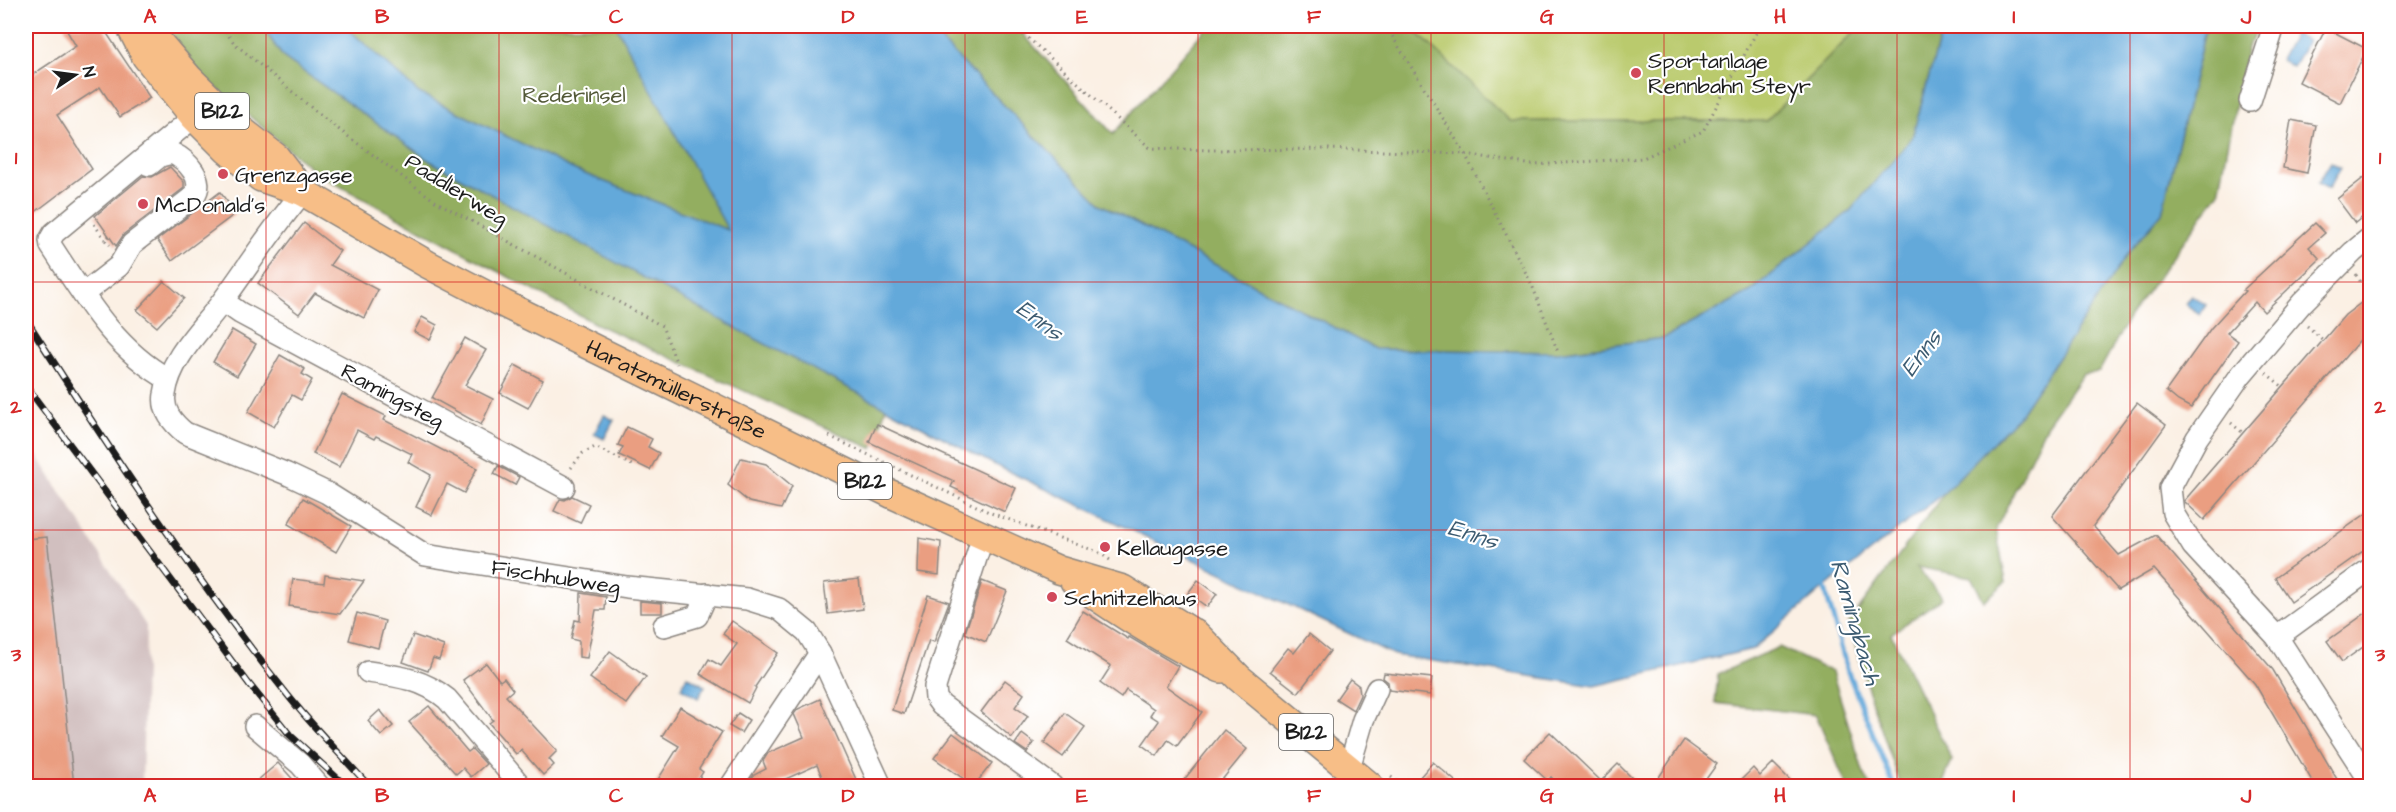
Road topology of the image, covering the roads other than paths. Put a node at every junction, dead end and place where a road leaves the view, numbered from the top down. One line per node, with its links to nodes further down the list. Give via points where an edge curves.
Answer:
1 (130, 26): 5 (main road, Haratzmüllerstraße / B122, via 146,57)
2 (145, 26): 6 (main road, Haratzmüllerstraße / B122, via 189,78 244,132 276,157)
3 (2274, 26): 4 (street)
4 (2250, 101)
5 (194, 117): 6 (main road, Haratzmüllerstraße / B122, via 261,178); 7 (street)
6 (303, 192): 10 (street); 13 (main road, Haratzmüllerstraße / B122, via 504,304)
7 (98, 196): 9 (street, via 50,240); 9 (street, via 111,195 160,156 172,153 183,158 199,180 195,196 132,244 119,266)
8 (2370, 238): 17 (street, via 2302,303 2240,376 2197,438 2170,488 2173,513 2193,546)
9 (82, 294): 11 (street, via 121,345)
10 (223, 301): 11 (street, via 177,361); 12 (street, Ramingsteg)
11 (168, 379): 15 (street, Fischhubweg, via 167,409 185,433 327,494 425,555 627,587)
12 (561, 486)
13 (983, 536): 22 (main road, Haratzmüllerstraße / B122, via 1059,570 1114,586 1160,610 1197,635 1239,678); 28 (street, via 934,693 941,705)
14 (2370, 569): 17 (street)
15 (707, 594): 16 (street, via 697,616); 18 (street, Fischhubweg, via 747,599 779,609 807,632)
16 (664, 626)
17 (2277, 637): 23 (street)
18 (820, 653): 26 (street); 27 (street, Fischhubweg)
19 (368, 672): 25 (street, via 413,679 434,688)
20 (1377, 688): 22 (street)
21 (255, 726): 24 (street, via 300,764)
22 (1349, 768): 29 (main road, Haratzmüllerstraße / B122)
23 (2370, 782)
24 (319, 786)
25 (521, 786)
26 (731, 786)
27 (881, 786)
28 (1052, 786)
29 (1370, 786)

